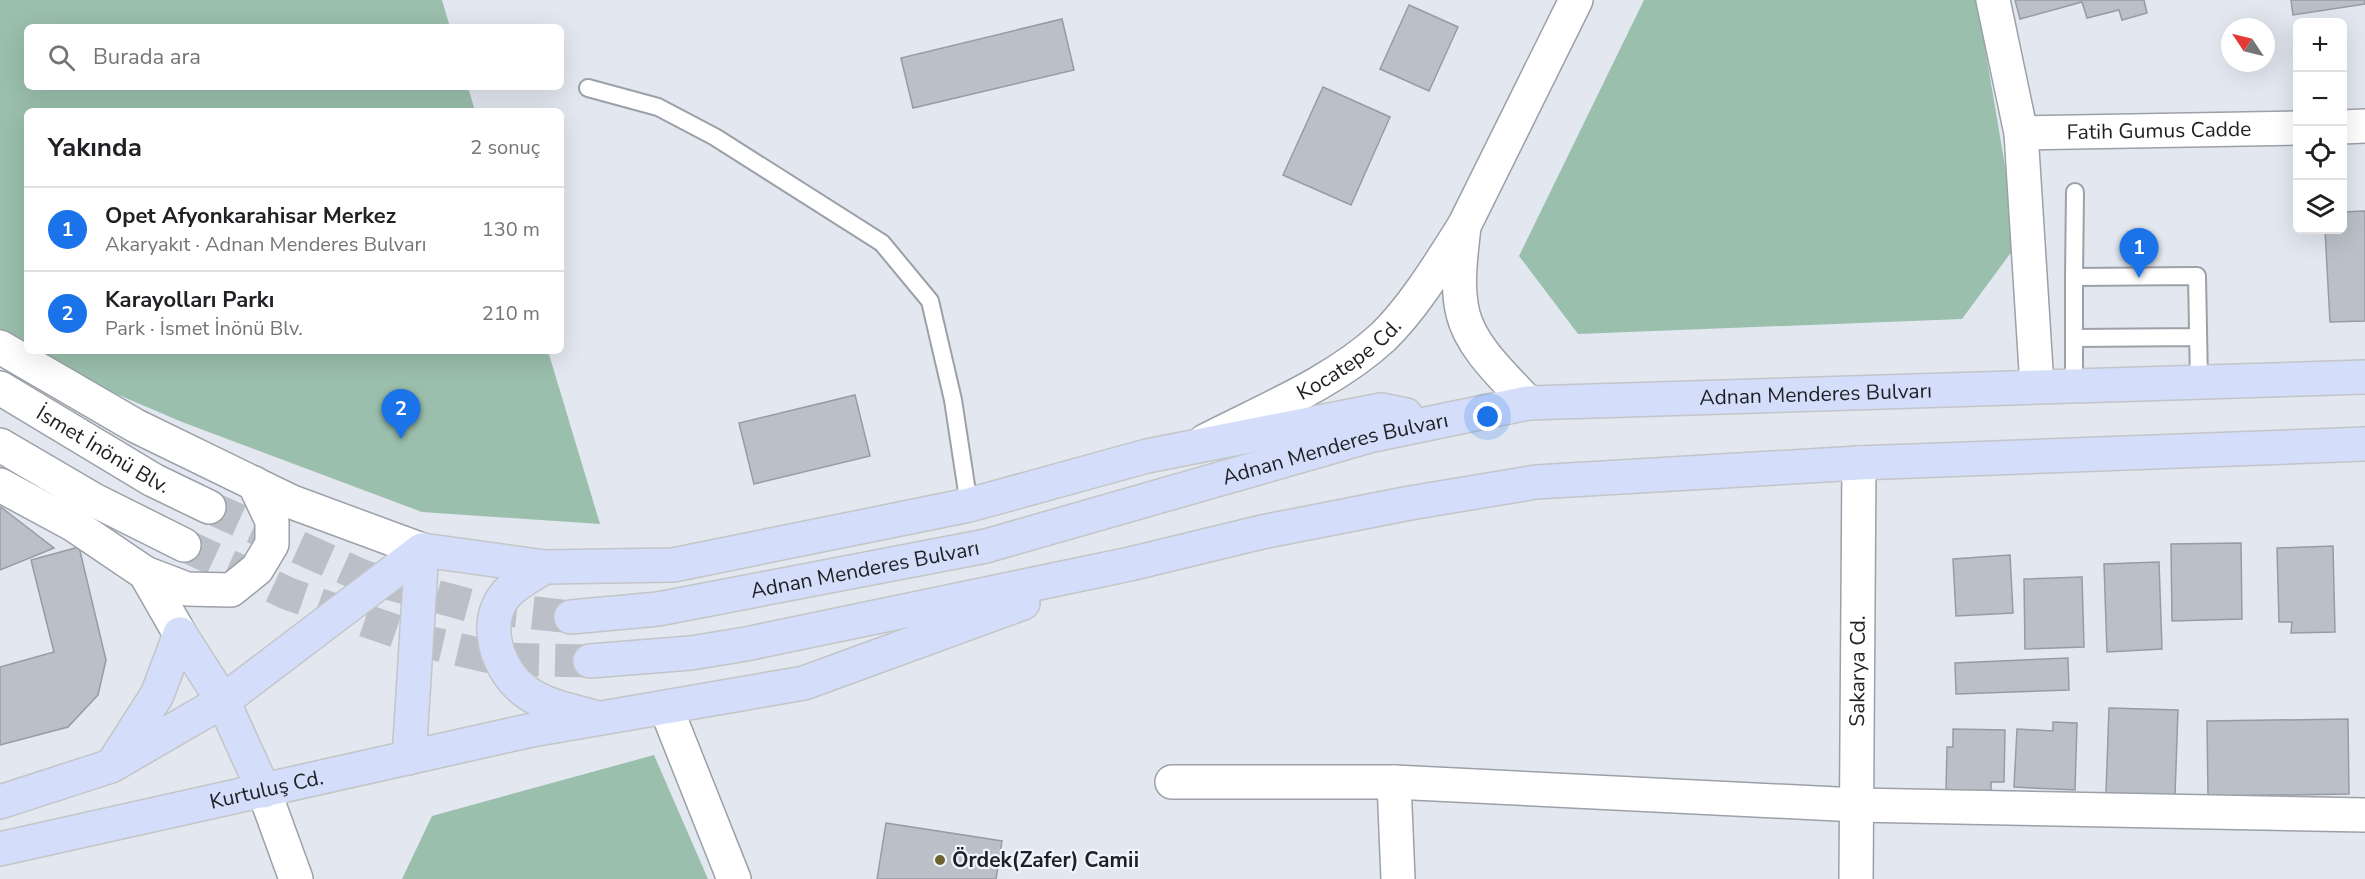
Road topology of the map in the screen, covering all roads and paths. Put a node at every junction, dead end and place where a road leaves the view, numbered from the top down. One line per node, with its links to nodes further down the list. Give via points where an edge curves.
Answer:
1 (1576, 0): 9 (main road, Kocatepe Cd.)
2 (1993, 0): 7 (main road)
3 (588, 88): 27 (lane, via 658,107 715,138 882,243 930,301 953,400)
4 (2365, 126): 5 (main road)
5 (2347, 127)
6 (2293, 128): 7 (main road, Fatih Gumus Cadde)
7 (2021, 133): 17 (main road)
8 (2074, 192): 10 (lane)
9 (1464, 226): 19 (main road, Kocatepe Cd., via 1459,271 1463,314 1484,354); 23 (main road, Kocatepe Cd., via 1427,284 1385,335 1353,362)
10 (2074, 277): 11 (lane, via 2197,276); 12 (lane)
11 (2198, 337): 12 (lane); 15 (lane)
12 (2075, 338): 16 (lane)
13 (0, 347): 25 (main road, via 136,426)
14 (2365, 377): 15 (main road, Adnan Menderes Bulvarı)
15 (2199, 382): 16 (main road, Adnan Menderes Bulvarı)
16 (2074, 385): 17 (main road, Adnan Menderes Bulvarı)
17 (2037, 386): 19 (main road, Adnan Menderes Bulvarı)
18 (0, 388): 28 (main road, İsmet İnönü Blv., via 153,480)
19 (1528, 403): 20 (main road, Adnan Menderes Bulvarı)
20 (1438, 422): 23 (main road, via 1381,410); 34 (main road, Adnan Menderes Bulvarı, via 1373,435 986,546 658,609)
21 (2365, 444): 24 (main road)
22 (0, 445): 29 (main road, via 94,500)
23 (1194, 447): 27 (main road, via 1147,456)
24 (1859, 463): 31 (main road, via 1536,482 1262,532); 46 (main road, Sakarya Cd.)
25 (254, 483): 30 (main road, via 292,502); 33 (main road, via 272,521 272,544 257,569 231,590 187,589)
26 (0, 485): 33 (main road, via 74,525)
27 (969, 505): 32 (main road, via 673,565)
28 (209, 507)
29 (184, 545)
30 (422, 550): 32 (main road); 37 (main road); 40 (main road)
31 (1130, 564): 36 (main road, via 746,644); 38 (main road, Kurtuluş Cd., via 804,683)
32 (545, 567): 39 (main road, via 523,579 506,595 497,613 494,635 498,657 524,691 544,702)
33 (146, 573): 35 (main road)
34 (571, 616)
35 (180, 634): 37 (main road); 41 (main road, via 157,695)
36 (590, 661)
37 (223, 701): 41 (main road); 44 (main road)
38 (666, 708): 39 (main road, Kurtuluş Cd.); 50 (main road)
39 (601, 719): 40 (main road, Kurtuluş Cd.)
40 (409, 758): 44 (main road, Kurtuluş Cd.)
41 (111, 766): 45 (main road)
42 (1172, 782): 43 (main road)
43 (1394, 782): 46 (main road); 51 (main road)
44 (264, 791): 48 (main road, Kurtuluş Cd.); 49 (main road)
45 (0, 802)
46 (1857, 805): 47 (main road); 52 (main road, Sakarya Cd.)
47 (2365, 814)
48 (0, 849)
49 (296, 879)
50 (734, 879)
51 (1398, 879)
52 (1856, 879)

